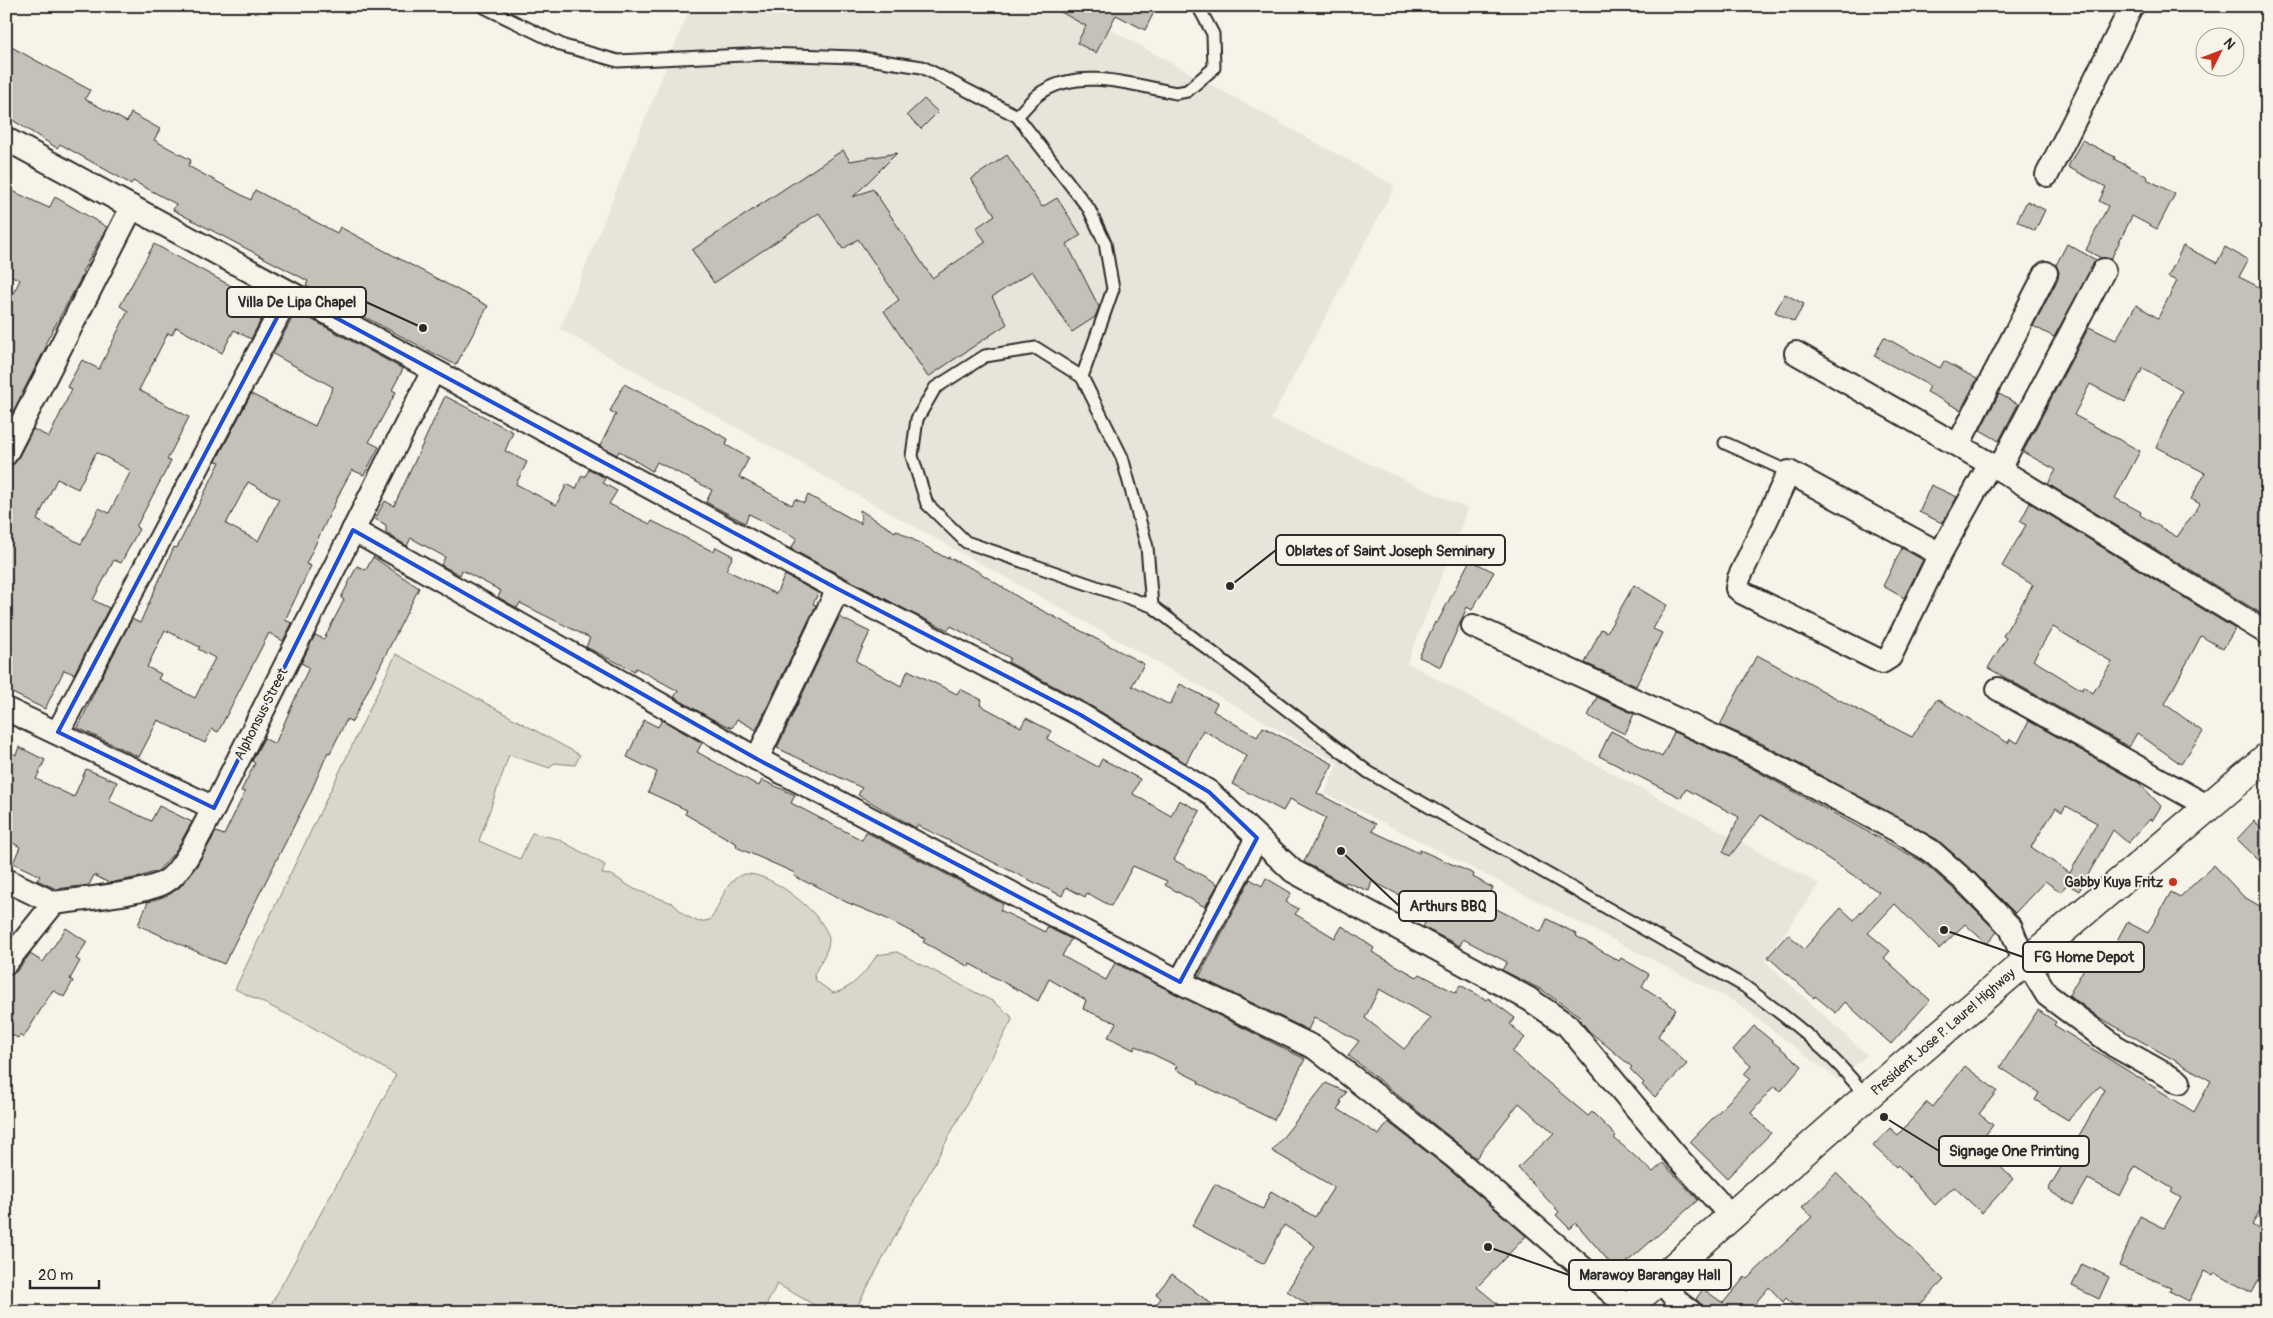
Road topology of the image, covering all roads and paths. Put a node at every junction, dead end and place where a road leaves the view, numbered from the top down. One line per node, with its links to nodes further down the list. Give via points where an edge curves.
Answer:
1 (482, 6): 4 (lane, via 564,46 618,61 765,54 854,57 922,67)
2 (1198, 6): 4 (lane, via 1213,34 1214,68 1187,91 1176,93 1087,78 1054,85 1040,93)
3 (2132, 6): 6 (street)
4 (1017, 116): 13 (lane, via 1089,209 1105,244 1113,289)
5 (6, 139): 7 (street)
6 (2047, 175)
7 (132, 207): 10 (street); 16 (street)
8 (2104, 270): 17 (street)
9 (2046, 273): 15 (street)
10 (290, 293): 12 (street); 27 (street)
11 (1796, 353): 15 (street)
12 (434, 371): 19 (street, Alphonsus Street); 21 (street)
13 (1082, 377): 22 (lane, via 1122,457 1147,547); 22 (lane, via 1036,348 985,356 935,388 917,420 912,456 926,504 966,542)
14 (1726, 443): 18 (lane)
15 (1958, 445): 17 (street)
16 (6, 454)
17 (1995, 467): 20 (street); 24 (street)
18 (1789, 472): 20 (street); 20 (street, via 1739,578 1737,588 1743,593 1882,662 1890,657)
19 (353, 530): 29 (street); 31 (street, Alphonsus Street)
20 (1940, 554)
21 (838, 589): 29 (street); 32 (street, via 1079,714 1209,792)
22 (1152, 606): 39 (lane, via 1368,772 1744,986 1796,1024 1851,1076)
23 (1473, 626): 35 (street, via 1757,756 1931,851 2011,928)
24 (2267, 633)
25 (1998, 689): 30 (street)
26 (6, 709): 27 (street)
27 (58, 732): 31 (street)
28 (2267, 757): 30 (main road, President Jose P. Laurel Highway)
29 (757, 759): 37 (street)
30 (2207, 806): 35 (main road, President Jose P. Laurel Highway)
31 (214, 808): 34 (street, Alphonsus Street, via 181,865 164,882 136,890)
32 (1257, 838): 37 (street); 40 (street, via 1293,871 1529,999 1567,1025 1677,1157)
33 (6, 880): 34 (street)
34 (54, 903): 36 (street)
35 (2025, 961): 38 (street, via 2047,995 2115,1046); 39 (main road, President Jose P. Laurel Highway)
36 (6, 963)
37 (1180, 982): 42 (street, via 1314,1048 1453,1156)
38 (2179, 1082)
39 (1866, 1097): 40 (main road, President Jose P. Laurel Highway)
40 (1732, 1216): 41 (main road, President Jose P. Laurel Highway)
41 (1660, 1280): 42 (main road, President Jose P. Laurel Highway); 43 (street)
42 (1626, 1309)
43 (1691, 1312)

